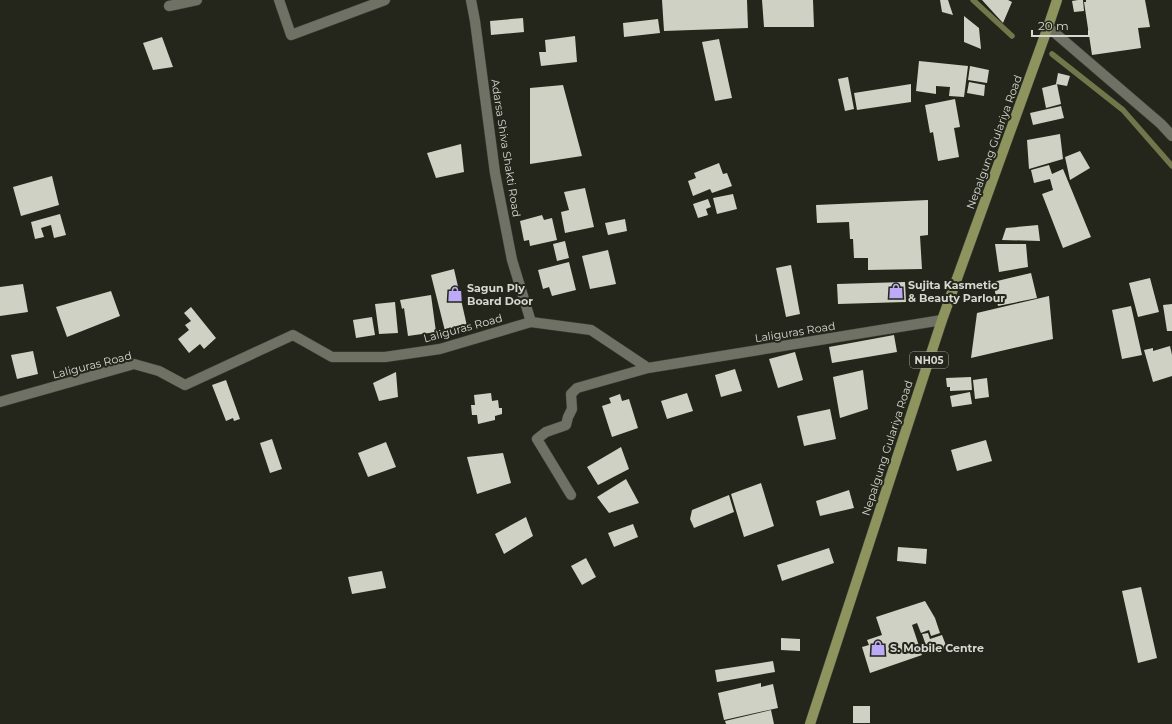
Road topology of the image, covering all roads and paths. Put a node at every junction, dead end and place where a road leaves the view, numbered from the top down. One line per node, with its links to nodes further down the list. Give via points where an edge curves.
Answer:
1 (197, 0): 6 (street)
2 (279, 0): 3 (street, via 291,35)
3 (385, 0)
4 (471, 0): 10 (street, Adarsa Shiva Shakti Road, via 495,174 512,260)
5 (1057, 0): 7 (main road, Nepalgung Gulariya Road / NH05)
6 (169, 6)
7 (1048, 27): 8 (street); 9 (main road, Nepalgung Gulariya Road / NH05)
8 (1172, 136)
9 (942, 320): 11 (street, Laliguras Road); 14 (main road, Nepalgung Gulariya Road / NH05)
10 (531, 322): 11 (street, Laliguras Road, via 591,330); 12 (street, Laliguras Road, via 440,349 386,357 332,357 293,335 185,385 159,371 134,364)
11 (648, 368): 13 (street, via 577,388 571,394 572,409 566,425 546,432 537,439)
12 (0, 402)
13 (571, 495)
14 (810, 724)

